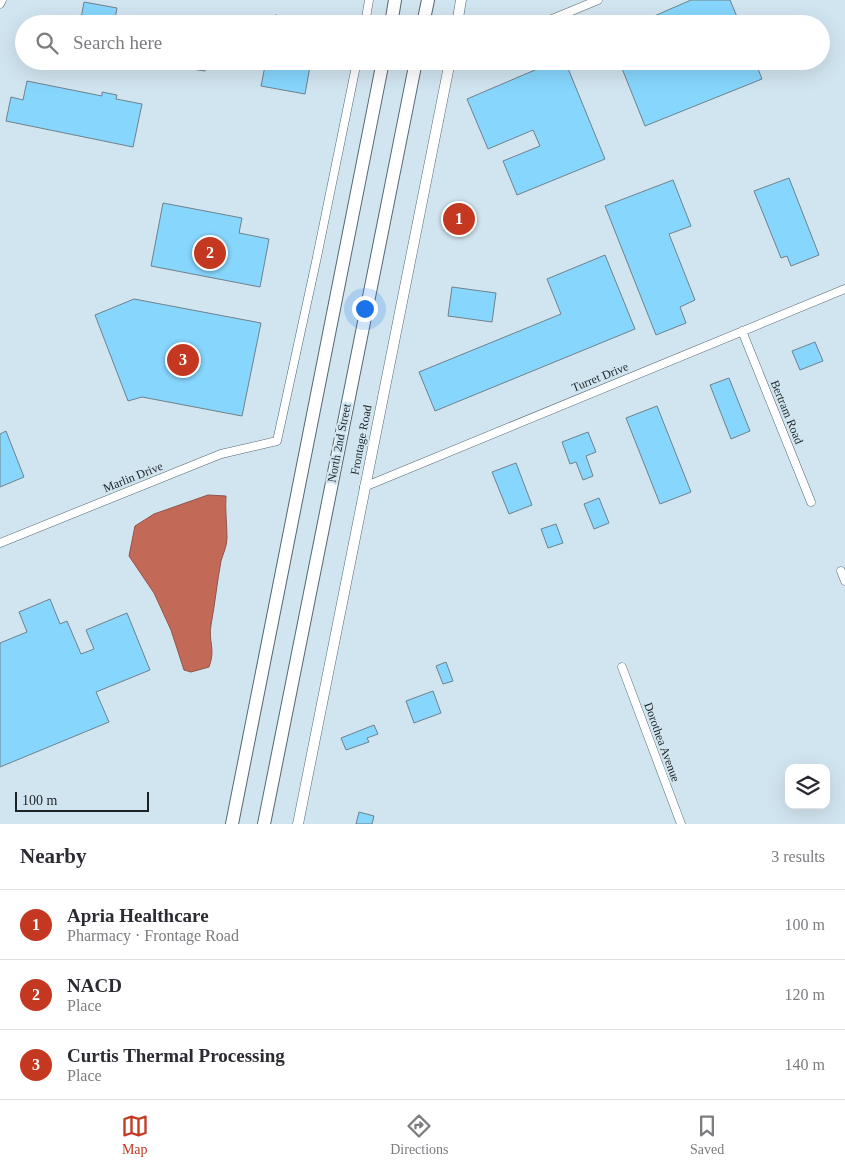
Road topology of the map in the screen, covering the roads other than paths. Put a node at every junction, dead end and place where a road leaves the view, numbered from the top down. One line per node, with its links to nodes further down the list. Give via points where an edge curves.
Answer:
1 (2, 0): 7 (street)
2 (369, 0): 8 (street)
3 (395, 0): 9 (main road)
4 (428, 0): 10 (main road)
5 (461, 0): 11 (street)
6 (598, 0): 12 (street)
7 (0, 4)
8 (366, 15)
9 (392, 15)
10 (425, 15)
11 (458, 15)
12 (562, 15)
13 (355, 70): 21 (street, Marlin Drive, via 277,441 221,454)
14 (381, 70): 25 (main road)
15 (414, 70): 26 (main road, North 2nd Street)
16 (448, 70): 19 (street, Frontage Road)
17 (845, 289): 18 (street, Turret Drive)
18 (742, 331): 19 (street, Turret Drive); 20 (street, Bertram Road)
19 (364, 486): 27 (street, Frontage Road)
20 (811, 502)
21 (0, 543)
22 (841, 571): 23 (street)
23 (845, 581)
24 (622, 667): 28 (street, Dorothea Avenue)
25 (232, 824)
26 (264, 824)
27 (298, 824)
28 (681, 824)

